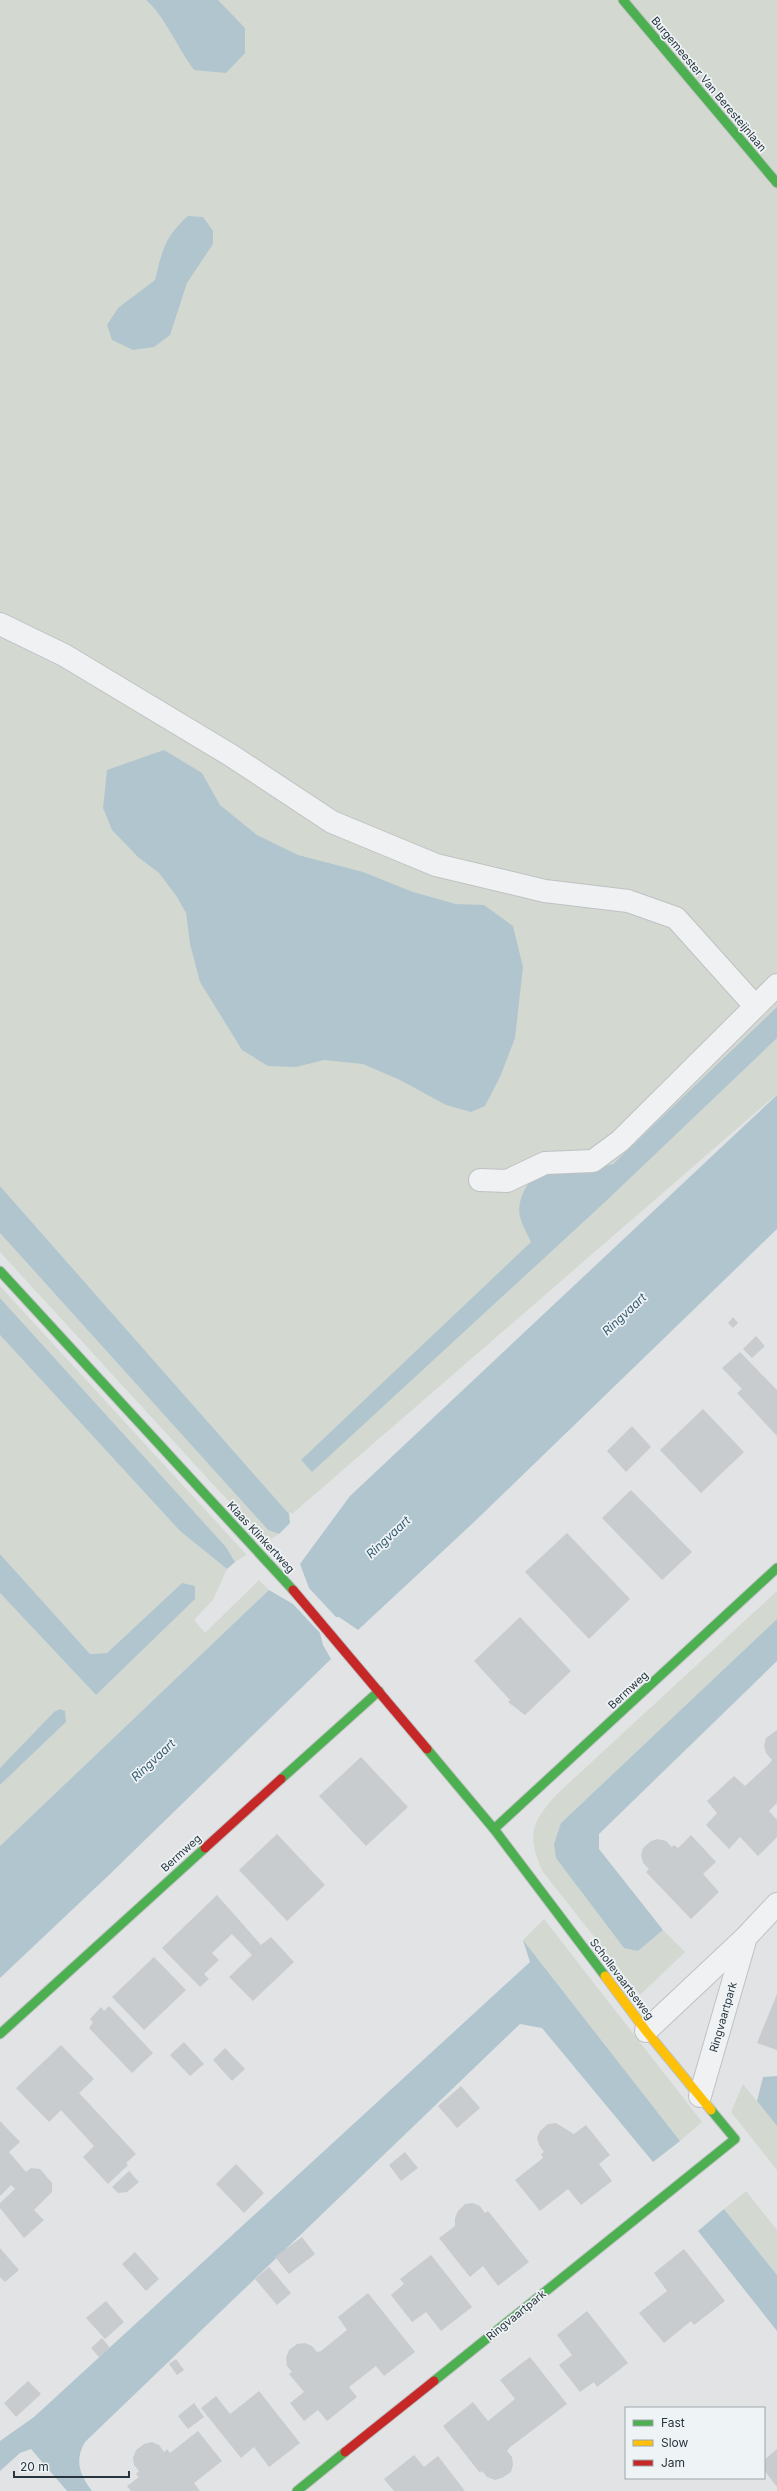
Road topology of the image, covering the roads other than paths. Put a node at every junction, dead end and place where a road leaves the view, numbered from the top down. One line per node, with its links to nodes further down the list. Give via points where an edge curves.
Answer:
1 (623, 0): 2 (street, Burgemeester Van Beresteijnlaan)
2 (777, 183)
3 (0, 624): 5 (street, via 64,655 232,756 332,822 436,865 545,891 628,901 676,918)
4 (777, 985): 5 (street)
5 (755, 1006): 6 (street, via 620,1141 593,1161 545,1163 506,1181)
6 (480, 1180)
7 (0, 1271): 9 (street, Klaas Klinkertweg, via 289,1585)
8 (777, 1568): 10 (street, Bermweg)
9 (379, 1691): 10 (street, Klaas Klinkertweg); 14 (street, Bermweg)
10 (494, 1829): 13 (street, Schollevaartseweg)
11 (777, 1904): 12 (street, Ringvaartpark)
12 (746, 1938): 13 (street, Ringvaartpark); 15 (street, Ringvaartpark)
13 (646, 2031): 15 (street, Schollevaartseweg)
14 (0, 2034)
15 (700, 2096): 16 (street, Schollevaartseweg)
16 (735, 2139): 17 (street, Ringvaartpark)
17 (297, 2491)

